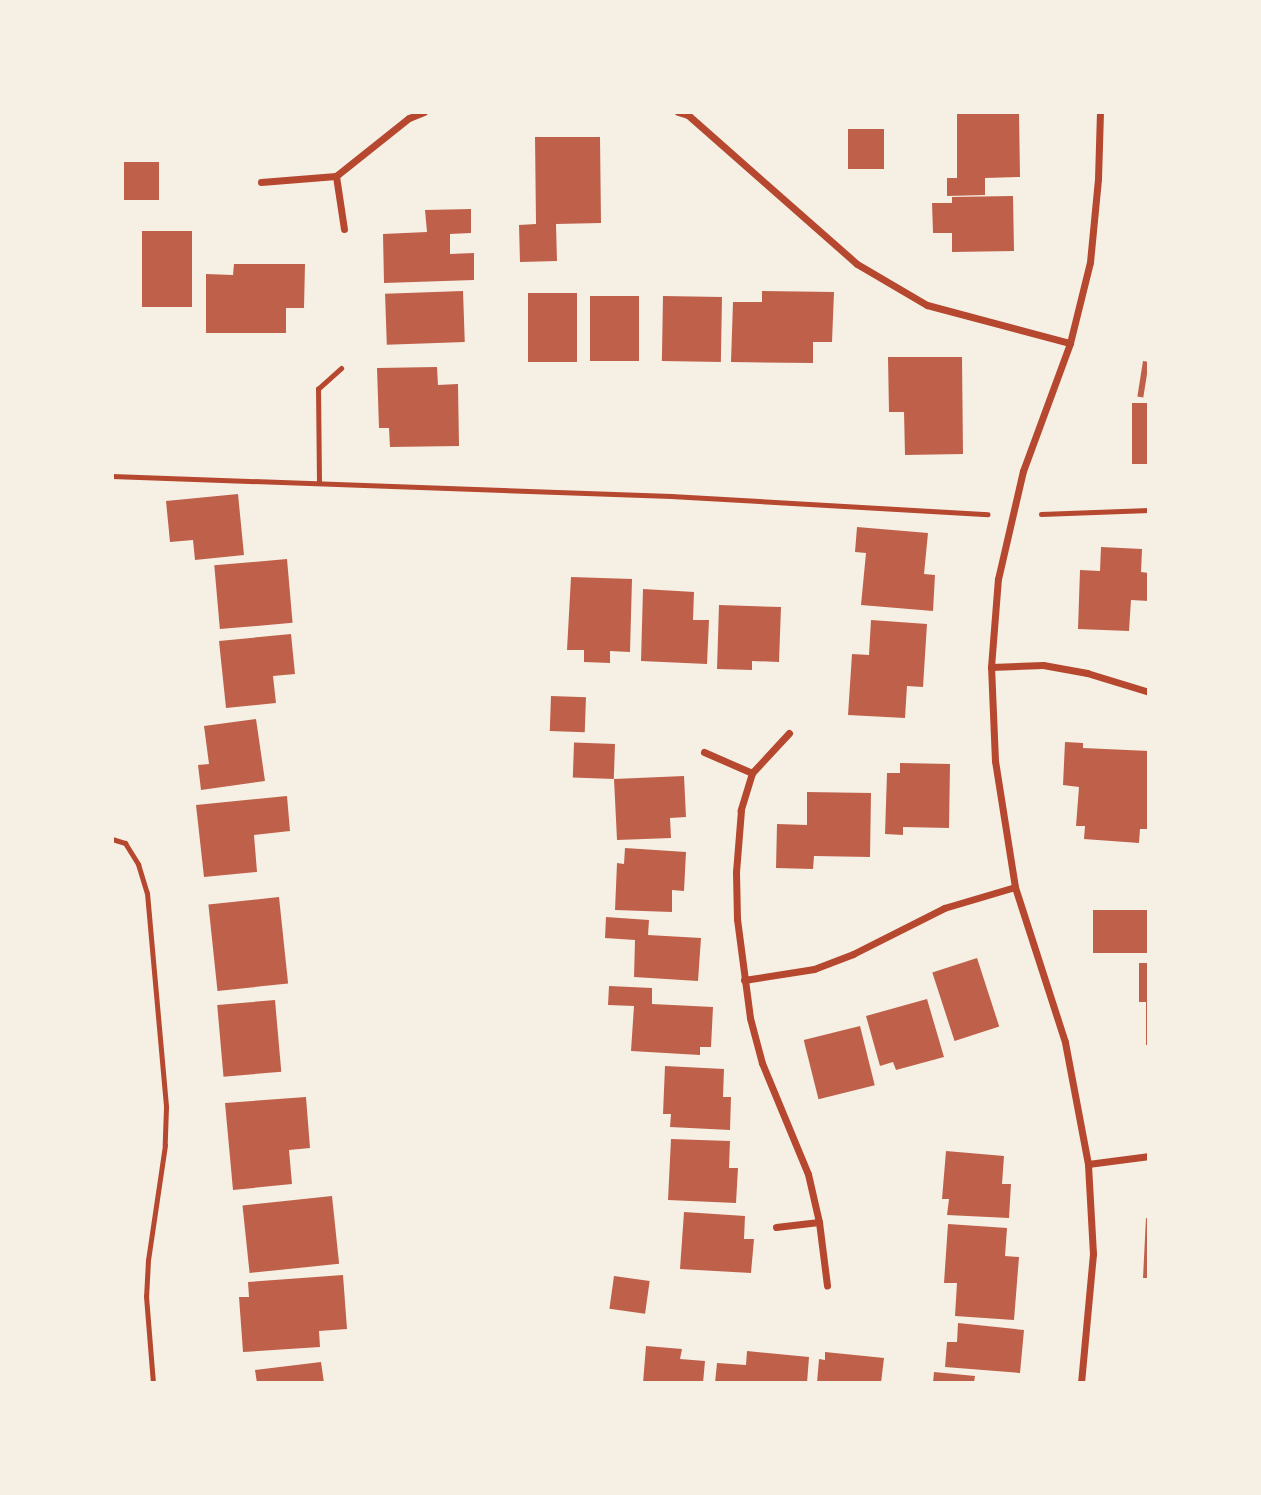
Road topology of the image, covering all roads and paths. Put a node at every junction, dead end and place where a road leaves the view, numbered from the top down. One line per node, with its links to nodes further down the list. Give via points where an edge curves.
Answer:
1 (424, 112): 5 (street, via 409,118)
2 (678, 112): 4 (street)
3 (1100, 112): 8 (street, via 1090,262)
4 (688, 113): 8 (street, via 857,264 915,299 999,327)
5 (336, 176): 6 (street); 7 (street)
6 (261, 182)
7 (344, 229)
8 (1070, 343): 13 (street, via 1023,471)
9 (341, 369): 11 (path, via 318,389)
10 (112, 476): 11 (path)
11 (319, 482): 13 (path)
12 (1149, 510): 13 (path)
13 (1013, 516): 14 (street, via 999,579)
14 (991, 667): 15 (street, via 1043,665); 20 (street, via 995,761)
15 (1149, 692)
16 (789, 733): 18 (street)
17 (704, 751): 18 (street)
18 (752, 774): 21 (street, via 741,810 736,872)
19 (112, 839): 27 (lane, via 125,842 147,894 166,1107 146,1296)
20 (1015, 887): 21 (street, via 944,908 853,954 814,968); 23 (street, via 1065,1042)
21 (744, 980): 24 (street, via 762,1063 808,1174)
22 (1149, 1156): 23 (street)
23 (1088, 1164): 28 (street, via 1093,1254)
24 (819, 1222): 25 (street); 26 (street)
25 (776, 1227)
26 (827, 1285)
27 (153, 1383)
28 (1081, 1383)

